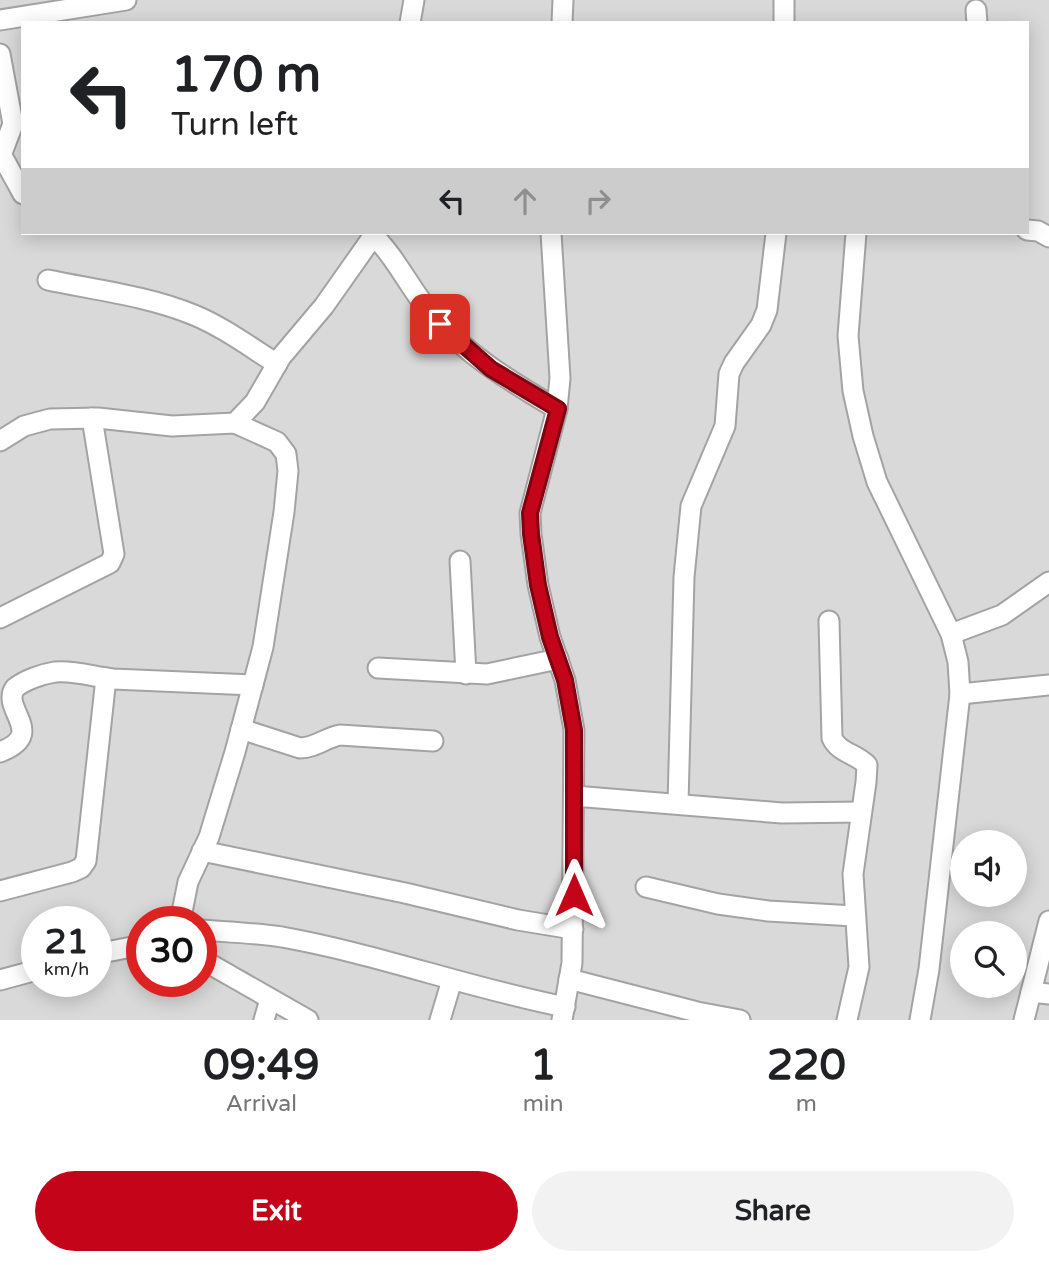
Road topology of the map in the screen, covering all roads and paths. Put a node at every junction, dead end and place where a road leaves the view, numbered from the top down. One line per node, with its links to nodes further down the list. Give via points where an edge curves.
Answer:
1 (126, 0): 5 (street)
2 (414, 0): 6 (street)
3 (563, 0): 7 (street)
4 (784, 0): 8 (street)
5 (0, 20)
6 (410, 21)
7 (562, 21)
8 (784, 21)
9 (0, 54): 10 (street)
10 (12, 124): 11 (street)
11 (1, 156): 12 (street)
12 (21, 191)
13 (1029, 230): 19 (street)
14 (371, 235): 21 (street)
15 (373, 235): 22 (street, via 450,335 491,369)
16 (551, 235): 22 (street)
17 (776, 235): 42 (street, via 767,310 729,374 725,426 691,506 684,577)
18 (856, 235): 30 (street, via 848,335 863,436 877,482)
19 (1049, 237)
20 (48, 280): 21 (street, via 195,315)
21 (277, 365): 24 (street, via 255,402)
22 (558, 409): 31 (street, via 530,513 538,585)
23 (92, 418): 24 (street, via 172,426); 25 (street, via 50,419 24,426); 28 (street, via 114,554 110,562)
24 (235, 423): 35 (street, via 277,442 286,454 288,471 265,635)
25 (0, 441)
26 (460, 561): 33 (street)
27 (1049, 582): 30 (street, via 1002,615)
28 (0, 618)
29 (829, 621): 43 (street, via 832,738 836,747 867,765)
30 (951, 634): 37 (street)
31 (558, 659): 33 (street); 41 (street, via 574,730)
32 (378, 668): 33 (street)
33 (466, 674)
34 (106, 678): 35 (street); 40 (street, via 56,672 13,689 9,705 20,740); 46 (street, via 86,861 72,872)
35 (253, 685): 38 (street)
36 (1049, 685): 37 (street)
37 (960, 694): 65 (street)
38 (241, 729): 39 (street, via 300,748 340,735); 44 (street)
39 (433, 741)
40 (0, 752)
41 (574, 796): 42 (street); 50 (street)
42 (678, 803): 43 (street, via 782,813)
43 (861, 812): 48 (street, via 853,874)
44 (201, 851): 47 (street); 50 (street)
45 (646, 887): 48 (street, via 768,911)
46 (0, 891)
47 (183, 906)
48 (854, 916): 64 (street, via 859,967)
49 (1049, 921): 57 (street)
50 (573, 929): 54 (street)
51 (217, 931): 56 (street, via 340,949)
52 (217, 968): 58 (street)
53 (21, 974): 55 (street)
54 (569, 979): 59 (street); 63 (street)
55 (0, 980)
56 (452, 980): 59 (street); 62 (street)
57 (1040, 993): 66 (street)
58 (270, 999): 60 (street); 61 (street)
59 (563, 1014)
60 (264, 1020)
61 (308, 1020)
62 (440, 1020)
63 (740, 1020)
64 (847, 1020)
65 (920, 1020)
66 (1024, 1020)

